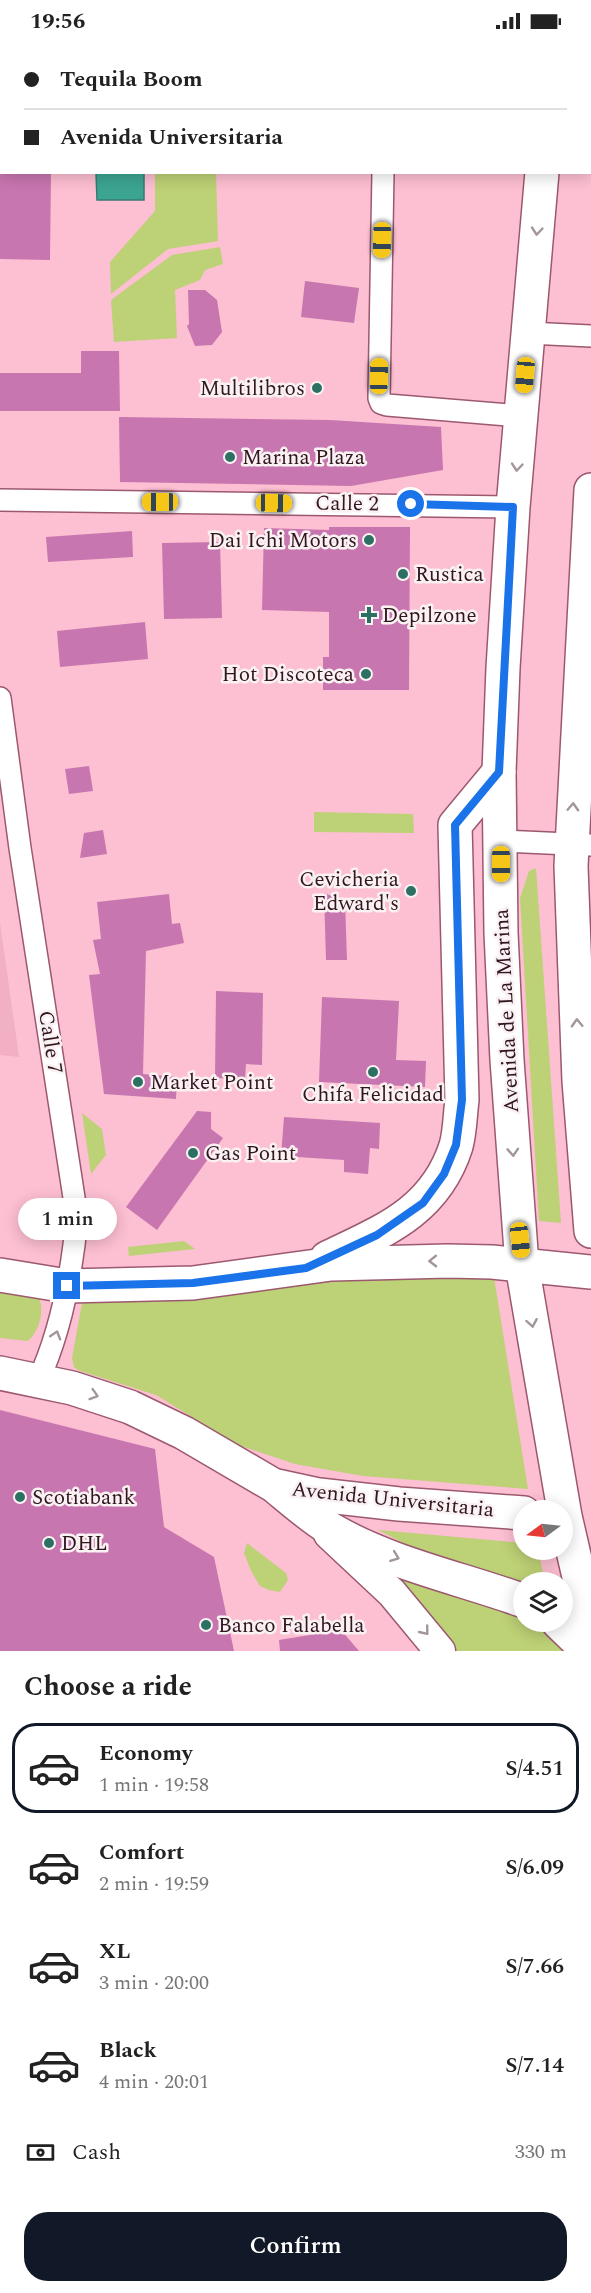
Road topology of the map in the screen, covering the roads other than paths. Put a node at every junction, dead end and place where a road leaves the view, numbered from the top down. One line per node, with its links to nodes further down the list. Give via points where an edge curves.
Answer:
1 (383, 174): 5 (street, via 381,403)
2 (542, 174): 3 (main road, Avenida de La Marina, one-way to 3)
3 (528, 333): 4 (street); 5 (main road, Avenida de La Marina)
4 (591, 336)
5 (521, 416): 8 (main road, Avenida de La Marina, one-way to 8)
6 (591, 490): 12 (main road, one-way to 6)
7 (0, 500): 8 (street, Calle 2)
8 (513, 507): 10 (main road, Avenida de La Marina)
9 (0, 698): 19 (street, Calle 7, via 77,1216)
10 (499, 772): 11 (main road, Avenida de La Marina); 16 (main road, via 455,825 462,1100 456,1145 444,1174 415,1210 377,1235)
11 (501, 841): 12 (street); 15 (main road, Avenida de La Marina, one-way to 15, via 507,1060)
12 (581, 844): 13 (main road, one-way to 12, via 571,866)
13 (585, 1090): 14 (main road)
14 (591, 1231)
15 (522, 1265): 16 (main road, one-way to 16, via 448,1261 340,1263); 17 (main road); 23 (main road, Avenida de La Marina, one-way to 23)
16 (306, 1268): 19 (main road, via 193,1283)
17 (591, 1272)
18 (0, 1275): 19 (main road)
19 (67, 1286): 21 (street, Calle 7, one-way to 19, via 59,1328)
20 (0, 1373): 21 (main road, Avenida Universitaria)
21 (38, 1381): 22 (main road, Avenida Universitaria, one-way to 22, via 151,1415)
22 (273, 1485): 24 (main road, Avenida Universitaria, via 319,1495); 25 (main road)
23 (570, 1500)
24 (513, 1512)
25 (309, 1516): 27 (main road, one-way to 27, via 374,1549); 30 (street, one-way to 30, via 392,1593)
26 (573, 1516): 28 (main road, Avenida de La Marina)
27 (513, 1598)
28 (591, 1629)
29 (568, 1632): 31 (main road)
30 (440, 1651)
31 (588, 1651)

